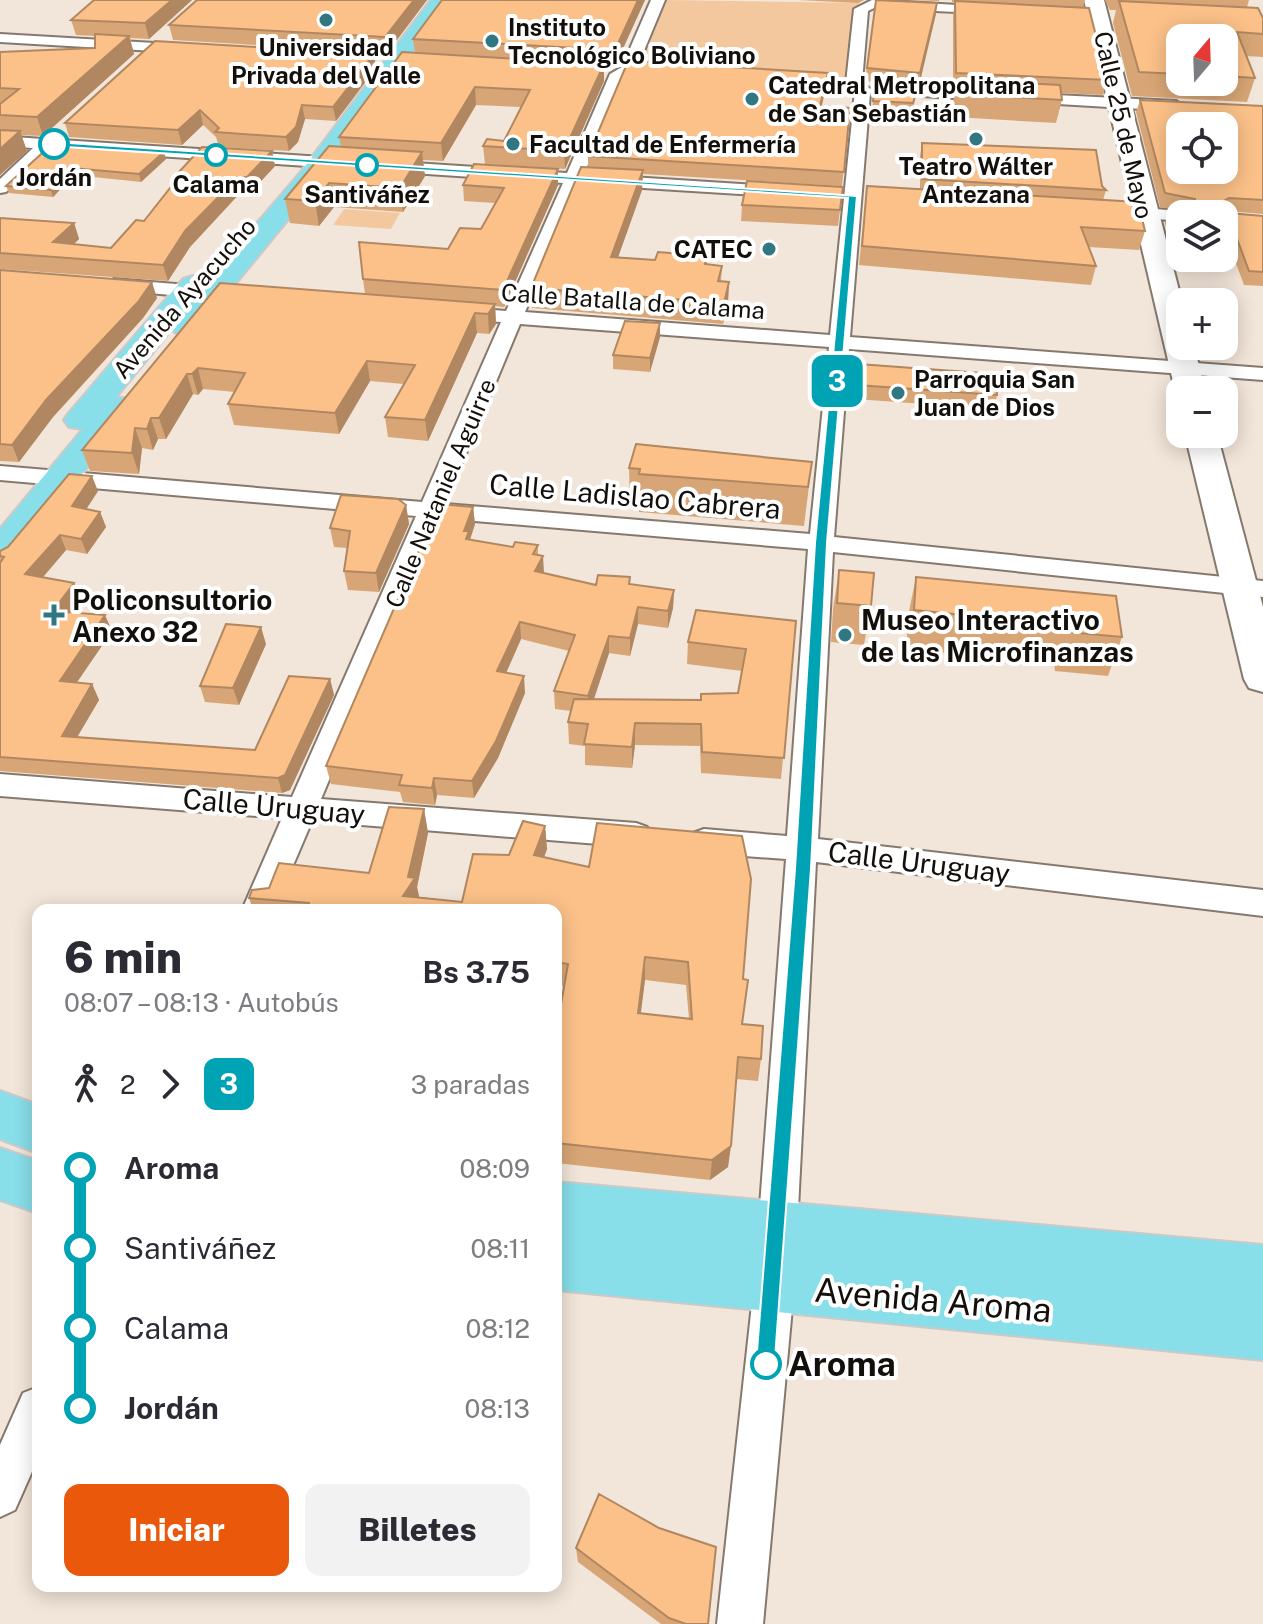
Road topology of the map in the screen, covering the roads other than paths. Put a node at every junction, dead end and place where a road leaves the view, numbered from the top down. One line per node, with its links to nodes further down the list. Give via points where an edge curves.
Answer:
1 (422, 0): 12 (main road, Avenida Ayacucho)
2 (441, 0): 12 (main road, Avenida Ayacucho)
3 (658, 0): 14 (street, Calle Nataniel Aguirre, via 628,70)
4 (872, 2): 6 (street); 15 (street, via 861,9 854,83)
5 (1101, 11): 7 (street); 16 (main road, Calle 25 de Mayo)
6 (1014, 12)
7 (1074, 15)
8 (174, 28): 11 (street)
9 (0, 38): 11 (street)
10 (198, 50): 11 (street)
11 (147, 52)
12 (399, 62): 21 (main road, Avenida Ayacucho)
13 (594, 73): 14 (street)
14 (618, 74): 22 (street, Calle Nataniel Aguirre)
15 (863, 90): 16 (street); 32 (street)
16 (1121, 103): 17 (street); 26 (main road, Calle 25 de Mayo, via 1118,109)
17 (1191, 107)
18 (71, 122): 20 (street)
19 (0, 141): 20 (street)
20 (48, 144): 21 (street); 23 (street)
21 (311, 161): 22 (street); 29 (main road, Avenida Ayacucho)
22 (574, 178): 24 (street); 31 (street, Calle Nataniel Aguirre)
23 (0, 188)
24 (806, 193)
25 (1100, 210): 26 (street)
26 (1144, 213): 27 (street); 34 (main road, Calle 25 de Mayo)
27 (1166, 215)
28 (95, 284): 29 (street)
29 (214, 293): 38 (main road, Avenida Ayacucho)
30 (439, 312): 31 (street, Calle Batalla de Calama)
31 (515, 318): 32 (street, Calle Batalla de Calama); 39 (street, Calle Nataniel Aguirre)
32 (842, 342): 36 (street, Calle Batalla de Calama); 41 (street)
33 (1263, 374): 35 (street, Calle Batalla de Calama)
34 (1186, 376)
35 (1233, 376)
36 (1166, 377)
37 (1206, 448): 43 (main road)
38 (31, 476): 39 (street, Calle Ladislao Cabrera); 40 (main road, Avenida Ayacucho); 42 (main road, Avenida Ayacucho)
39 (434, 508): 41 (street, Calle Ladislao Cabrera); 46 (street, Calle Nataniel Aguirre)
40 (0, 517)
41 (821, 543): 43 (street, Calle Ladislao Cabrera); 47 (street)
42 (0, 553)
43 (1252, 588): 44 (main road)
44 (1263, 679)
45 (0, 785): 46 (street, Calle Uruguay)
46 (304, 808): 47 (street, Calle Uruguay); 49 (street, Calle Nataniel Aguirre)
47 (804, 849): 48 (street, Calle Uruguay); 55 (street)
48 (1263, 903)
49 (261, 904)
50 (0, 1115): 51 (main road)
51 (32, 1127)
52 (0, 1174): 53 (main road)
53 (32, 1185)
54 (562, 1210): 55 (main road, Avenida Aroma)
55 (775, 1258): 56 (main road, Avenida Aroma); 57 (main road, Avenida Aroma); 58 (main road, Avenida Aroma); 61 (street)
56 (562, 1262)
57 (1263, 1274)
58 (1263, 1330)
59 (32, 1422): 60 (street)
60 (0, 1495)
61 (740, 1624)

